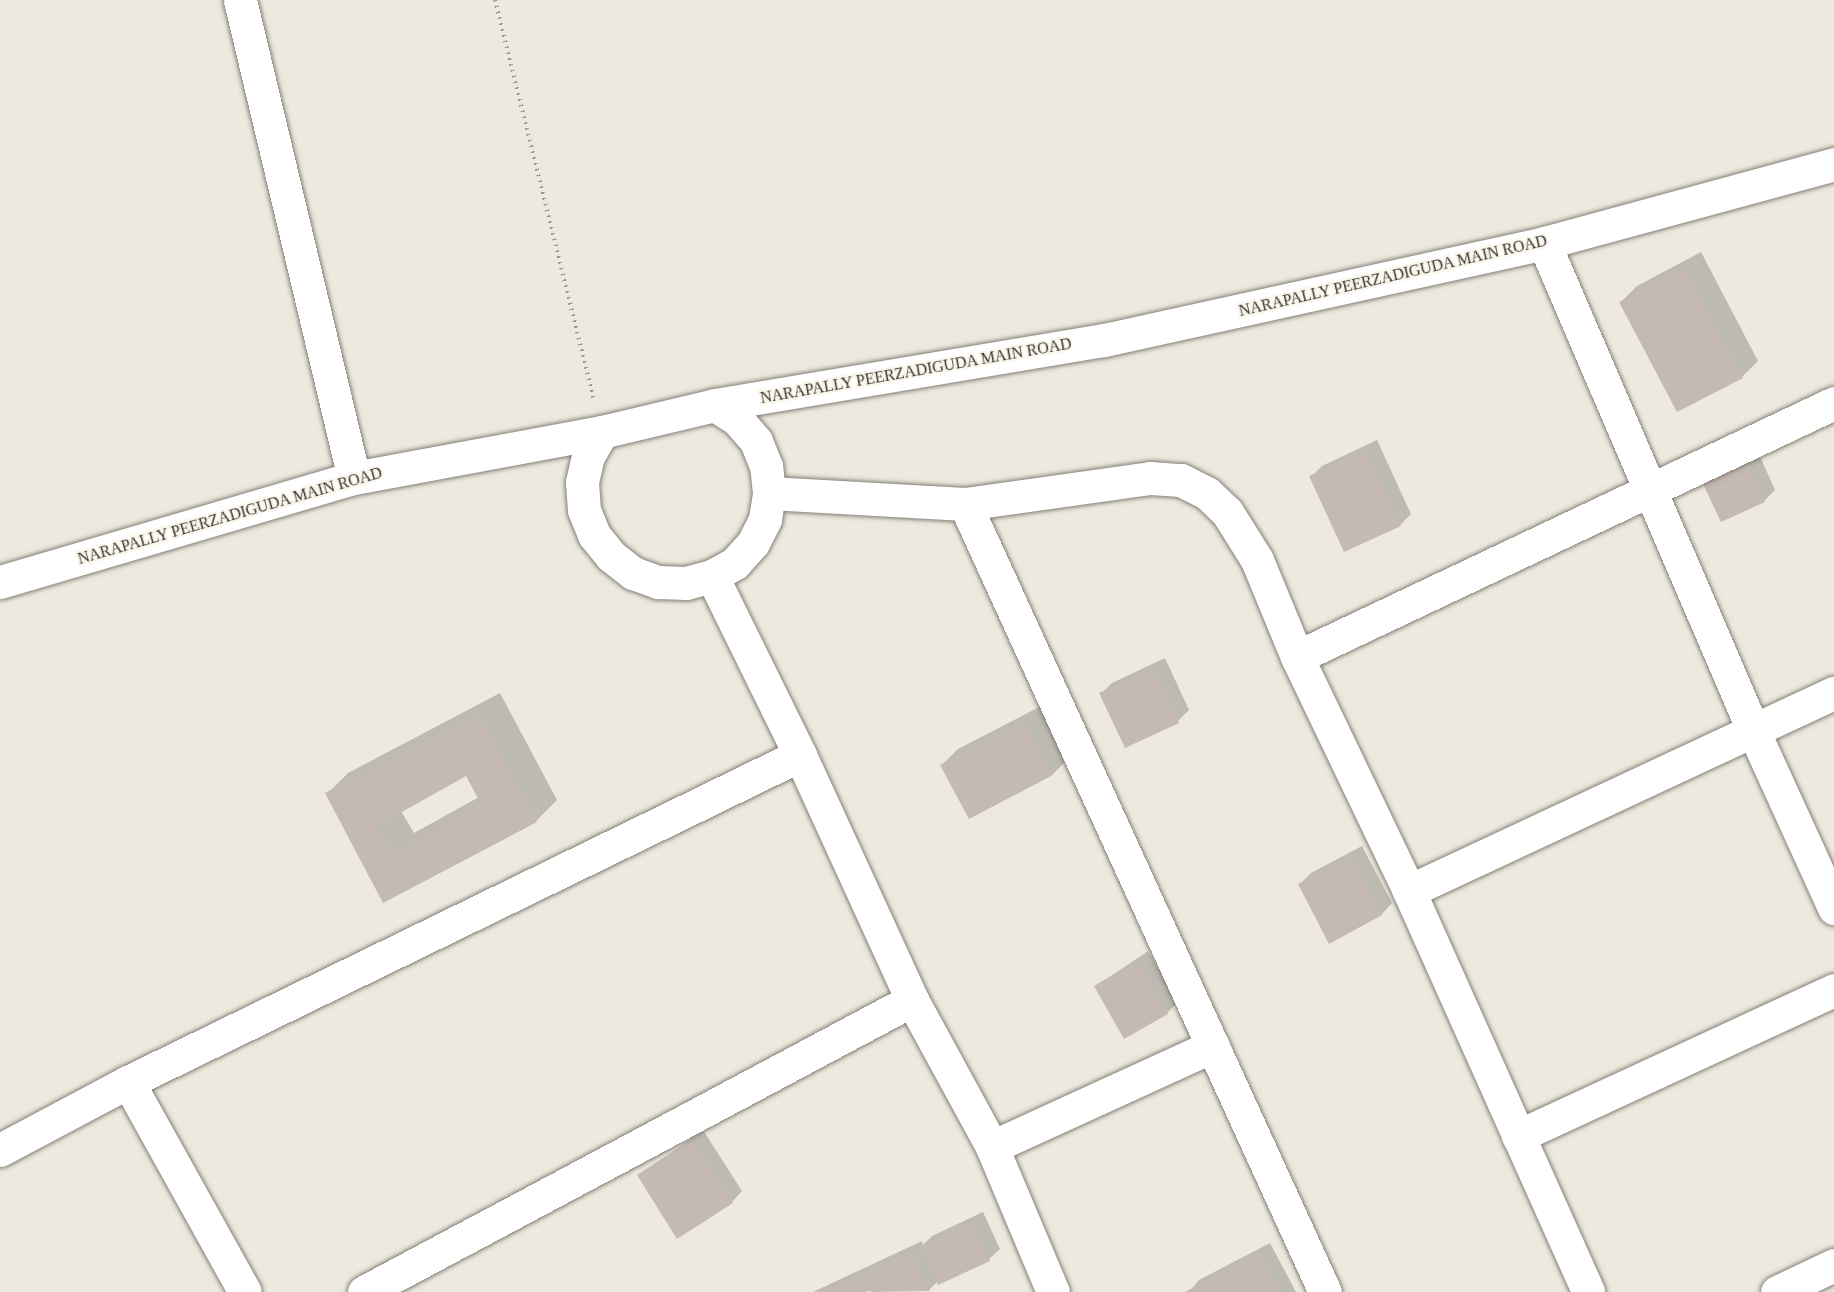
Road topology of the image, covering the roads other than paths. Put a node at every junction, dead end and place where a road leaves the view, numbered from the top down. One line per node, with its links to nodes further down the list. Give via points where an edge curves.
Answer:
1 (240, 0): 7 (street)
2 (1834, 164): 3 (street, NARAPALLY PEERZADIGUDA MAIN ROAD)
3 (1544, 243): 5 (street, NARAPALLY PEERZADIGUDA MAIN ROAD, via 1104,339); 8 (street)
4 (1834, 403): 8 (street)
5 (715, 405): 6 (street, NARAPALLY PEERZADIGUDA MAIN ROAD); 9 (street, via 738,420 756,441 766,466)
6 (602, 432): 7 (street, NARAPALLY PEERZADIGUDA MAIN ROAD); 11 (street, via 588,456 582,482 584,510 594,535 611,556 633,573 658,582 686,583)
7 (354, 478): 12 (street, NARAPALLY PEERZADIGUDA MAIN ROAD)
8 (1652, 486): 13 (street); 15 (street)
9 (769, 493): 10 (street); 11 (street, via 765,519 753,543 735,563)
10 (965, 504): 13 (street, via 1150,478 1181,480 1207,493 1227,512 1257,560); 21 (street)
11 (712, 576): 16 (street)
12 (0, 582)
13 (1297, 657): 17 (street)
14 (1834, 693): 15 (street)
15 (1753, 730): 17 (street); 18 (street)
16 (800, 755): 20 (street); 22 (street)
17 (1408, 891): 23 (street)
18 (1834, 908)
19 (1834, 990): 23 (street)
20 (912, 1000): 24 (street); 28 (street)
21 (1213, 1046): 24 (street); 30 (street)
22 (128, 1082): 25 (street); 27 (street)
23 (1518, 1136): 31 (street)
24 (992, 1147): 29 (street)
25 (0, 1150)
26 (1834, 1265): 32 (street)
27 (245, 1292)
28 (364, 1292)
29 (1053, 1292)
30 (1325, 1292)
31 (1588, 1292)
32 (1777, 1292)

